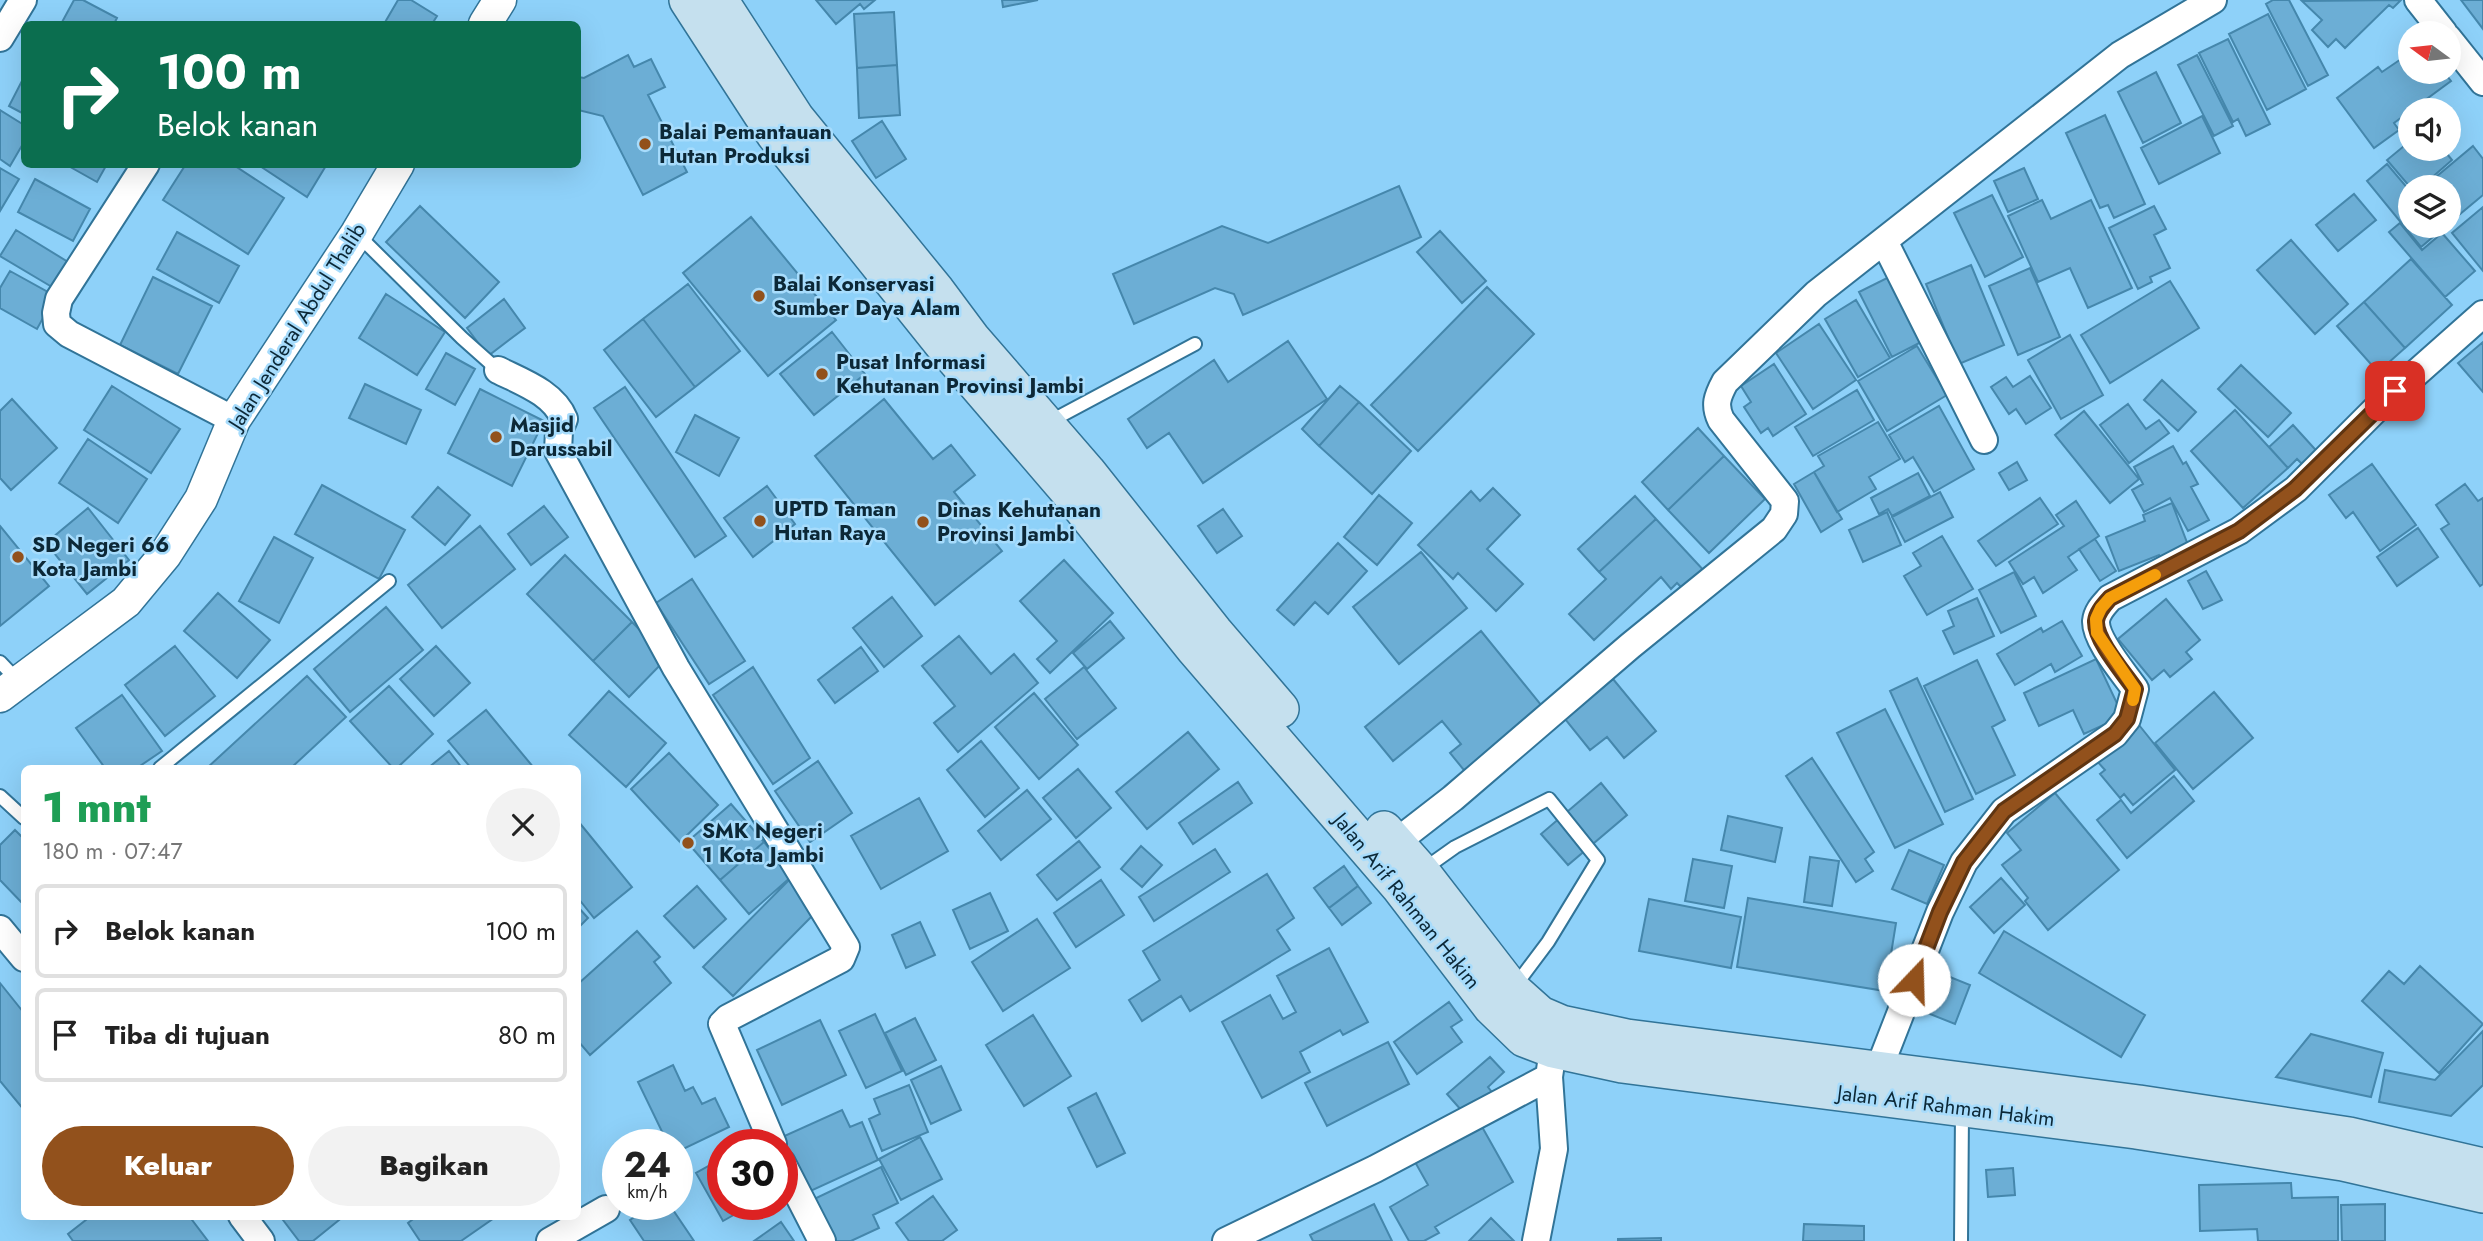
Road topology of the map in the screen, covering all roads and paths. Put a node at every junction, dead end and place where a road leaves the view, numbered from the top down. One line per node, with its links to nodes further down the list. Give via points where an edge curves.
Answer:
1 (23, 0): 9 (street)
2 (500, 0): 7 (street)
3 (688, 0): 28 (main road, Jalan Arif Rahman Hakim, via 775,134 951,354 1195,649)
4 (719, 0): 20 (main road, Jalan Arif Rahman Hakim, via 796,118)
5 (2213, 0): 15 (street, via 2120,55)
6 (2418, 0): 8 (street)
7 (487, 21)
8 (2435, 21)
9 (0, 37)
10 (2461, 54): 11 (street)
11 (2483, 82)
12 (143, 168): 19 (street, via 60,299 57,324)
13 (396, 168): 14 (street, Jalan Jenderal Abdul Thalib)
14 (357, 233): 18 (lane); 19 (street, Jalan Jenderal Abdul Thalib)
15 (1884, 241): 21 (street); 27 (street, via 1815,294 1724,382 1718,395 1721,420 1784,501 1784,514 1774,529)
16 (2483, 314): 33 (street, via 2295,489 2239,531 2110,598 2101,608 2097,633 2135,689 2127,719 2115,734 2004,811 1964,862)
17 (1195, 344): 20 (lane)
18 (498, 370): 35 (street, via 559,405 564,419 558,451 676,668 846,947 841,959 722,1024)
19 (234, 420): 23 (street, Jalan Jenderal Abdul Thalib, via 201,499 165,555 126,602)
20 (1045, 424): 27 (main road, Jalan Arif Rahman Hakim, via 1214,632)
21 (1984, 440)
22 (389, 581): 24 (lane)
23 (6, 680)
24 (164, 765)
25 (0, 796): 26 (lane)
26 (21, 815)
27 (1395, 843): 28 (main road, Jalan Arif Rahman Hakim)
28 (1411, 880): 31 (main road, Jalan Arif Rahman Hakim); 31 (lane, via 1455,847 1549,799 1598,860 1548,942)
29 (0, 929): 30 (street)
30 (21, 954)
31 (1502, 999): 32 (main road, Jalan Arif Rahman Hakim, via 1524,1038); 33 (main road, Jalan Arif Rahman Hakim, via 1561,1024 1627,1038)
32 (1551, 1063): 34 (main road, Jalan Arif Rahman Hakim, via 1622,1064); 43 (street, via 1375,1169); 44 (street, via 1554,1149)
33 (1878, 1071): 34 (main road, Jalan Arif Rahman Hakim)
34 (1964, 1096): 36 (main road, Jalan Arif Rahman Hakim, via 2136,1130 2343,1162); 45 (lane)
35 (767, 1129)
36 (2482, 1172)
37 (798, 1194): 42 (street)
38 (602, 1211): 41 (street)
39 (245, 1220): 40 (street)
40 (261, 1241)
41 (551, 1241)
42 (822, 1241)
43 (1226, 1241)
44 (1536, 1241)
45 (1961, 1241)

